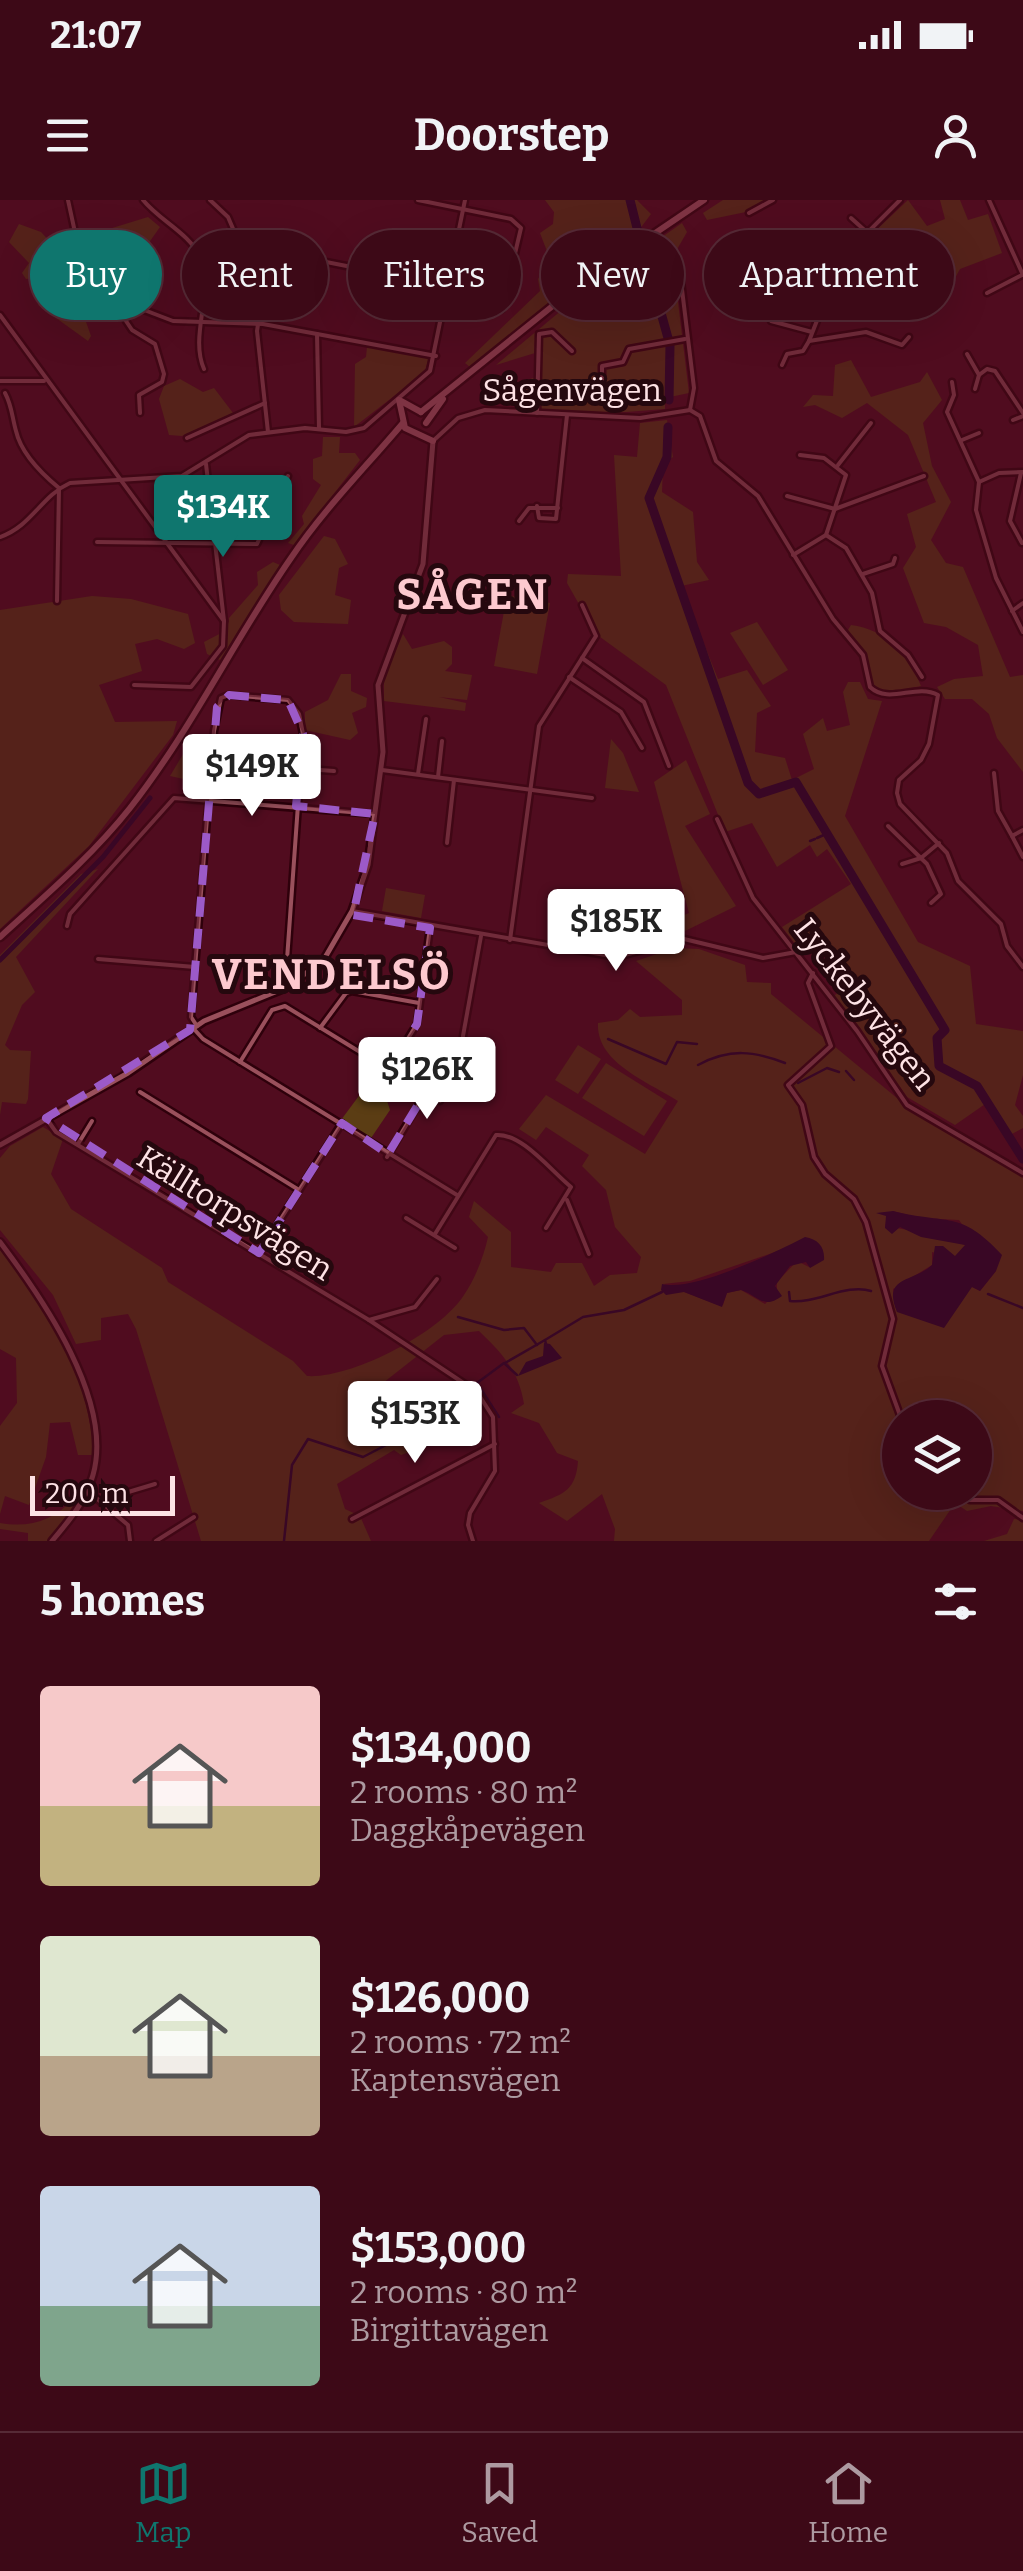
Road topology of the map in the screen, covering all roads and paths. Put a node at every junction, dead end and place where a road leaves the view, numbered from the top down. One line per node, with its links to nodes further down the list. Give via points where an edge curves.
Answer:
1 (68, 200): 13 (street)
2 (143, 200): 30 (street, via 199,254)
3 (210, 200): 14 (street)
4 (418, 200): 10 (street)
5 (464, 200): 10 (street)
6 (704, 200): 48 (main road, via 580,284)
7 (772, 200): 11 (street)
8 (900, 200): 18 (street)
9 (989, 200): 19 (street)
10 (462, 210): 15 (street); 16 (street, via 510,218)
11 (749, 213)
12 (850, 218): 17 (street)
13 (76, 230)
14 (232, 230)
15 (458, 230)
16 (521, 230)
17 (864, 230)
18 (874, 230)
19 (1023, 275): 20 (street)
20 (987, 293)
21 (0, 315): 43 (street)
22 (162, 316): 30 (street)
23 (126, 320): 54 (street, via 155,344 164,378 140,395)
24 (258, 320): 29 (street)
25 (442, 320): 38 (street)
26 (684, 320): 34 (street, Sågenvägen)
27 (771, 320): 31 (street)
28 (816, 320): 31 (street)
29 (258, 323): 30 (street); 32 (street); 50 (street)
30 (202, 325): 40 (street)
31 (812, 332): 35 (street)
32 (316, 334): 38 (street); 61 (street)
33 (909, 336): 35 (street, via 902,345 866,332)
34 (685, 338): 45 (street, via 628,349 623,362 602,366); 51 (street, Sågenvägen, via 694,388)
35 (809, 341): 39 (street)
36 (572, 351): 53 (street, via 552,332 539,334)
37 (968, 354): 41 (street)
38 (436, 356): 49 (street, via 430,371)
39 (782, 365)
40 (204, 369)
41 (979, 374): 46 (street); 55 (street, via 995,371)
42 (0, 381): 43 (street)
43 (44, 381): 74 (street)
44 (952, 382): 66 (street, via 947,412)
45 (602, 387)
46 (975, 389)
47 (5, 393): 76 (street, via 16,435)
48 (448, 393): 52 (main road); 59 (main road)
49 (399, 400): 52 (main road); 61 (street, via 355,432)
50 (265, 403): 62 (street); 65 (street)
51 (690, 410): 56 (street, Sågenvägen, via 640,418); 88 (street, via 700,416 716,461 758,496)
52 (413, 412): 59 (main road); 60 (main road)
53 (536, 413): 56 (street, Sågenvägen); 67 (street, Sågenvägen, via 469,412)
54 (140, 414)
55 (1023, 414): 57 (street)
56 (566, 415): 79 (street, Sågenvägen)
57 (1012, 420)
58 (871, 424): 70 (street)
59 (426, 425): 63 (main road); 67 (main road)
60 (406, 427): 63 (main road); 132 (main road, via 351,480 291,558 175,748 129,810)
61 (319, 428): 62 (street)
62 (268, 432): 69 (street, via 239,438)
63 (418, 433): 67 (main road)
64 (979, 433): 66 (street)
65 (187, 438)
66 (962, 440): 75 (street)
67 (433, 441): 107 (street, via 423,564 378,686)
68 (800, 456): 70 (street)
69 (206, 464): 74 (street, via 182,476); 86 (street)
70 (838, 464): 80 (street, via 846,475)
71 (1022, 472): 75 (street); 87 (street, via 1010,520)
72 (288, 476): 86 (street, via 257,544)
73 (924, 476): 80 (street)
74 (118, 477): 76 (street); 85 (street)
75 (979, 482): 94 (street, via 983,540)
76 (59, 488): 83 (street, via 27,524); 91 (street)
77 (787, 496): 80 (street)
78 (537, 506): 79 (street); 79 (street, via 539,518 556,519); 81 (street)
79 (558, 508)
80 (836, 509): 82 (street)
81 (519, 521)
82 (826, 535): 88 (street); 90 (street, via 846,548)
83 (0, 537)
84 (97, 542): 85 (street)
85 (166, 543): 86 (street); 95 (street)
86 (216, 543): 95 (street)
87 (1022, 543)
88 (792, 555): 122 (street, via 863,655 876,693 938,695 929,744 896,793)
89 (895, 558): 90 (street)
90 (864, 574): 99 (street, via 880,630)
91 (58, 601)
92 (1023, 603): 94 (street)
93 (582, 605): 97 (street, via 596,636)
94 (1012, 610): 96 (street)
95 (224, 621): 100 (street, via 222,646 191,688)
96 (1023, 632)
97 (582, 658): 98 (street); 105 (street, via 644,702)
98 (569, 677): 103 (street, via 621,712); 113 (street, via 539,726)
99 (922, 677)
100 (134, 686)
101 (426, 719): 110 (street)
102 (442, 741): 111 (street)
103 (642, 748)
104 (264, 766): 106 (street)
105 (670, 766)
106 (300, 769): 108 (street); 115 (street, via 303,734 288,700 222,698); 116 (street)
107 (382, 770): 110 (street); 117 (street)
108 (334, 771)
109 (994, 773): 121 (street, via 998,810)
110 (418, 774): 111 (street)
111 (438, 777): 112 (street)
112 (454, 780): 113 (street); 123 (street)
113 (530, 790): 114 (street); 133 (street)
114 (592, 798)
115 (210, 799): 116 (street); 129 (street, via 174,798 70,914); 136 (street)
116 (296, 806): 117 (street); 139 (street)
117 (373, 813): 128 (street, via 368,865)
118 (717, 819): 134 (street, Lyckebyvägen, via 753,898)
119 (888, 826): 125 (street)
120 (1023, 830): 121 (street)
121 (1012, 836): 124 (street)
122 (939, 843): 125 (street); 137 (street, via 958,882 1001,924)
123 (447, 844)
124 (1023, 856)
125 (921, 858): 126 (street); 127 (street, via 941,894)
126 (902, 864)
127 (931, 903)
128 (352, 911): 130 (street); 139 (street, via 324,961)
129 (67, 926)
130 (430, 928): 131 (street); 140 (street)
131 (481, 936): 133 (street); 143 (street)
132 (0, 937)
133 (510, 940): 134 (street, via 617,957 684,940 763,958)
134 (796, 952): 138 (street, Lyckebyvägen)
135 (98, 959): 136 (street)
136 (194, 967): 141 (street)
137 (1023, 967)
138 (813, 973): 156 (street, Lyckebyvägen, via 907,1105); 169 (street, via 808,983 831,1046 788,1085 802,1104 814,1157 866,1222 893,1319 882,1366)
139 (284, 988): 141 (street)
140 (420, 1003): 142 (street, via 352,991); 145 (street, via 417,1024)
141 (195, 1027): 144 (street); 150 (street)
142 (320, 1028): 144 (street, via 278,1005); 145 (street)
143 (462, 1036)
144 (240, 1062): 152 (street)
145 (388, 1070): 148 (street)
146 (436, 1074): 148 (street)
147 (140, 1092): 157 (street)
148 (426, 1093): 149 (street); 155 (street)
149 (440, 1102)
150 (46, 1118): 153 (street); 154 (street, Källtorpsvägen)
151 (92, 1120): 154 (street)
152 (342, 1124): 155 (street); 157 (street)
153 (0, 1144)
154 (78, 1144): 165 (street, Källtorpsvägen)
155 (388, 1156): 158 (street)
156 (1023, 1173)
157 (299, 1190): 165 (street)
158 (457, 1195): 159 (street, via 496,1135 504,1134 571,1186); 162 (street)
159 (567, 1200): 161 (street); 166 (street)
160 (406, 1218): 162 (street)
161 (546, 1228)
162 (434, 1234): 164 (street)
163 (0, 1242): 172 (street, via 38,1292 89,1402 97,1448)
164 (456, 1248)
165 (258, 1253): 168 (street, Källtorpsvägen)
166 (589, 1254)
167 (437, 1279): 168 (street, via 415,1307)
168 (368, 1320): 170 (street, Källtorpsvägen, via 477,1392 492,1417)
169 (894, 1400)
170 (495, 1444): 177 (street); 181 (street, via 495,1471 470,1513)
171 (156, 1484): 174 (street, via 125,1493)
172 (88, 1491): 174 (street); 179 (street)
173 (992, 1500): 176 (street)
174 (110, 1508): 180 (street, via 128,1525)
175 (194, 1517): 178 (street)
176 (1023, 1518)
177 (352, 1519)
178 (159, 1540)
179 (52, 1541)
180 (130, 1541)
181 (473, 1541)

